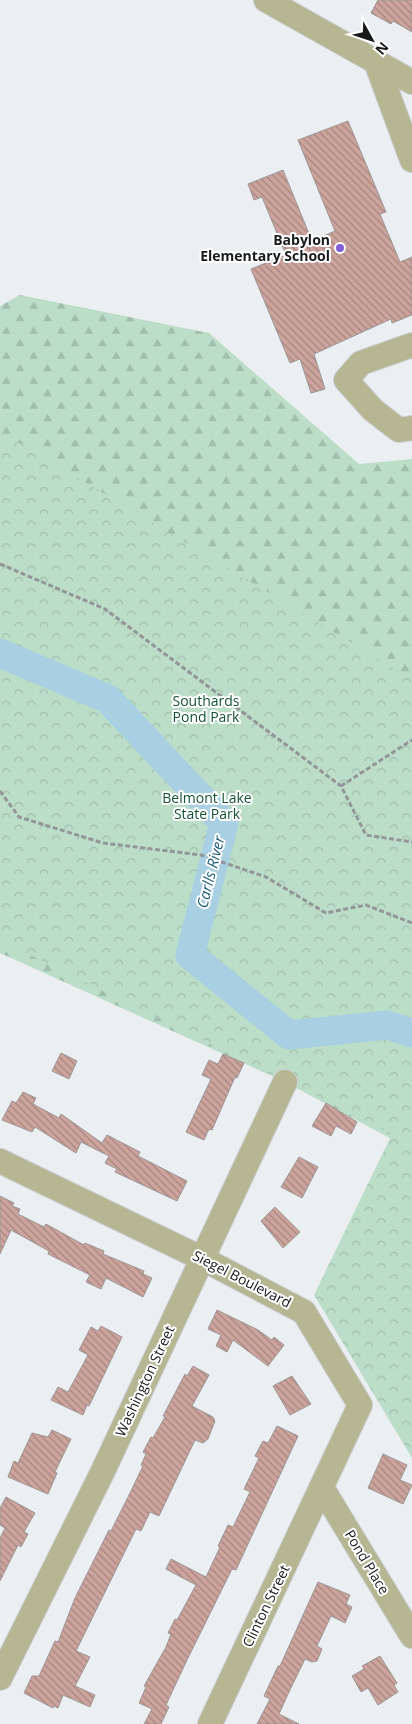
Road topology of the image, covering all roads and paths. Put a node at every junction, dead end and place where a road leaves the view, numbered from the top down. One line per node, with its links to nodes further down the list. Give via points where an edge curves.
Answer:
1 (266, 0): 2 (street)
2 (376, 62): 3 (street); 4 (street)
3 (412, 82)
4 (412, 160)
5 (412, 344): 6 (street, via 361,364 346,380 372,410 399,430)
6 (412, 428)
7 (0, 564): 9 (path, via 104,609)
8 (412, 740): 9 (path)
9 (341, 786): 11 (path, via 366,835)
10 (0, 791): 12 (path, via 19,817 103,843 201,855 266,877 326,913 366,905)
11 (412, 842)
12 (412, 924)
13 (285, 1082): 15 (street, Washington Street)
14 (0, 1161): 15 (street, Siegel Boulevard)
15 (203, 1259): 16 (street, Siegel Boulevard, via 304,1312 360,1405); 18 (street, Washington Street)
16 (322, 1488): 17 (street, Pond Place); 19 (street, Clinton Street)
17 (412, 1636)
18 (0, 1678)
19 (210, 1724)

